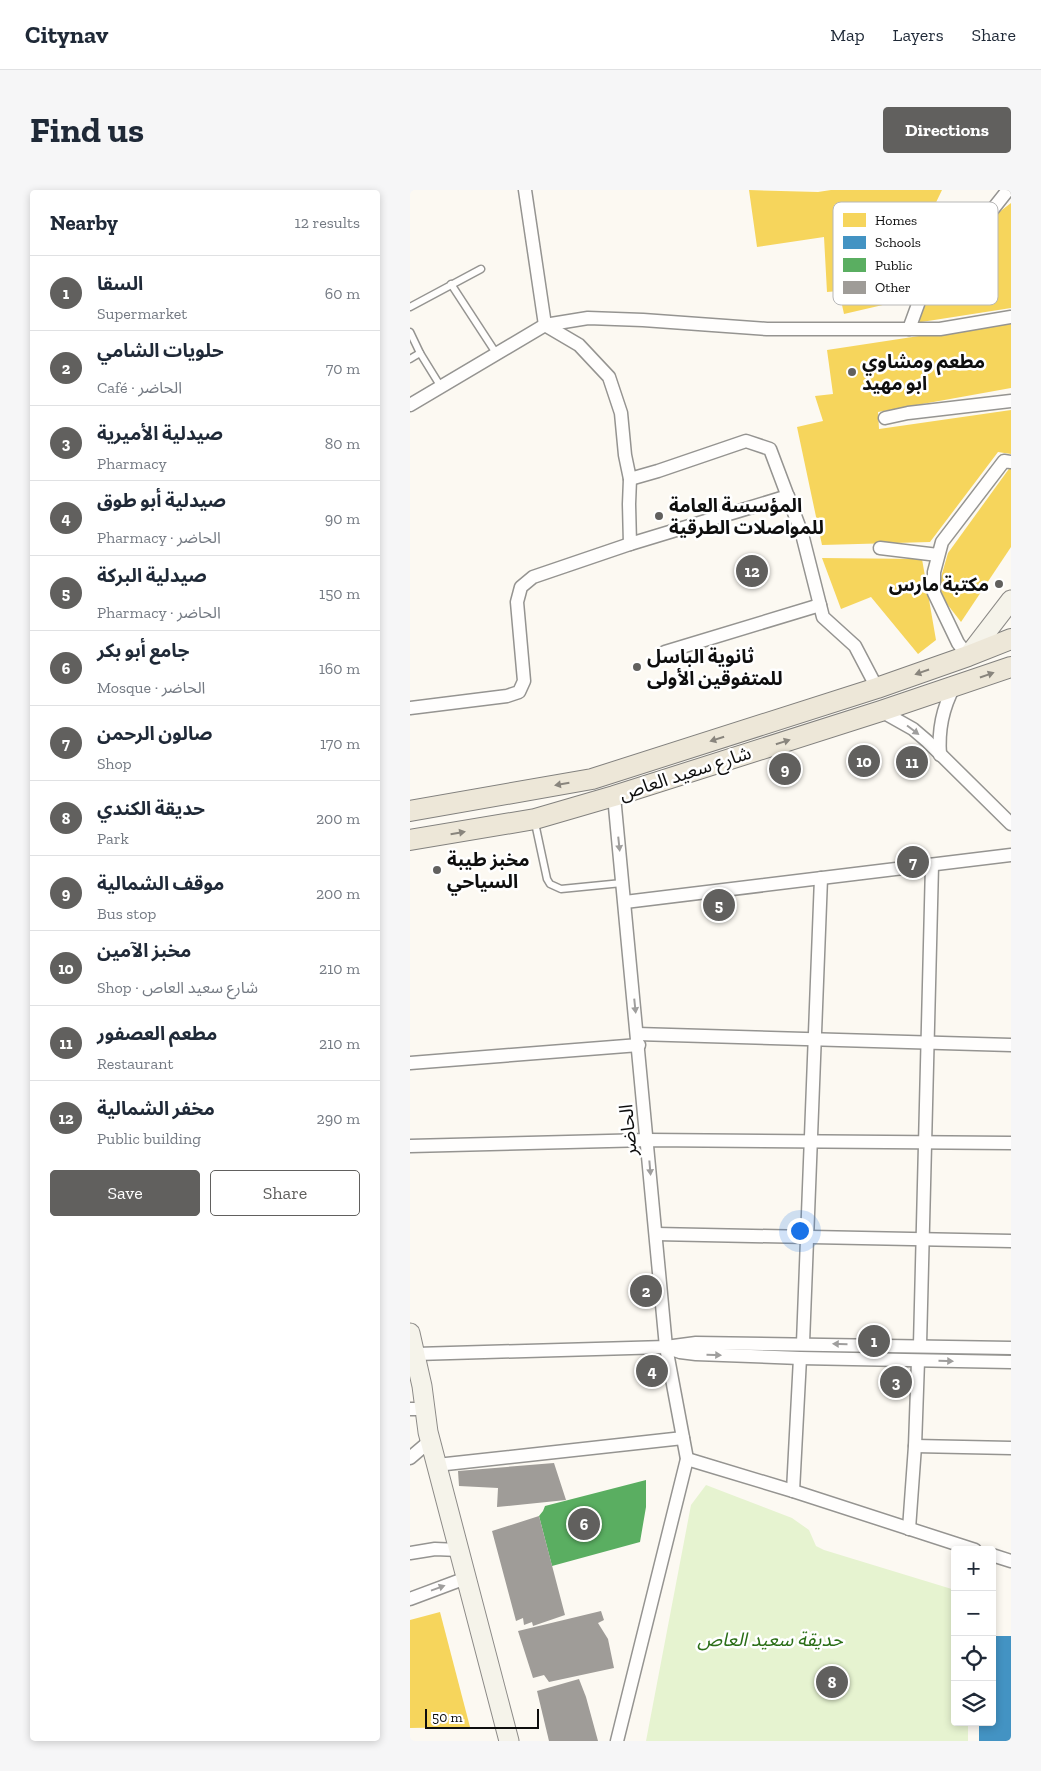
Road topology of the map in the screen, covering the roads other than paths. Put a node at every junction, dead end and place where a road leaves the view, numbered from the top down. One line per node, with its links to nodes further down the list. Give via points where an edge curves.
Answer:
1 (525, 190): 9 (street)
2 (1008, 190): 3 (street)
3 (998, 203)
4 (481, 269): 5 (lane)
5 (452, 284): 7 (lane); 13 (lane)
6 (917, 305): 10 (street)
7 (410, 307)
8 (1011, 317): 10 (street, via 940,329)
9 (545, 325): 10 (street, via 588,318 767,329); 13 (street); 20 (street, via 579,345 609,377 621,413)
10 (909, 328)
11 (410, 332): 12 (lane)
12 (420, 353): 14 (lane); 15 (lane)
13 (496, 354): 15 (street)
14 (410, 359)
15 (441, 387): 17 (street)
16 (1011, 401): 18 (street)
17 (410, 405)
18 (885, 418)
19 (1011, 462): 24 (street, via 1004,461 942,542)
20 (630, 479): 21 (street, via 746,441 770,449); 22 (street)
21 (788, 496): 22 (street); 26 (street, via 802,534)
22 (630, 544): 33 (street, via 533,577 521,587 517,602 524,681 519,692)
23 (880, 548): 24 (street)
24 (938, 555): 29 (street, via 934,593 958,643)
25 (1011, 600): 29 (main road)
26 (820, 605): 28 (street); 32 (street, via 823,617 855,646)
27 (1011, 639): 29 (main road)
28 (665, 652)
29 (968, 656): 32 (main road, one-way to 32)
30 (1011, 667): 31 (main road, شارع سعيد العاص, one-way to 30)
31 (954, 687): 34 (main road, شارع سعيد العاص); 35 (street, via 941,720)
32 (877, 688): 37 (main road, one-way to 37, via 592,779)
33 (410, 708)
34 (881, 711): 35 (street, one-way to 35, via 913,729); 36 (main road, شارع سعيد العاص, one-way to 34)
35 (940, 755): 39 (street)
36 (614, 796): 38 (main road, شارع سعيد العاص); 44 (street, الحاضر, one-way to 44)
37 (410, 811)
38 (535, 819): 40 (main road, شارع سعيد العاص, one-way to 38); 44 (lane, via 546,879 550,884 561,889)
39 (1011, 824)
40 (410, 840)
41 (1011, 856): 42 (street)
42 (932, 865): 43 (street); 48 (street)
43 (821, 878): 45 (street); 47 (street)
44 (623, 883): 45 (street, الحاضر)
45 (625, 902): 46 (street, الحاضر, one-way to 46)
46 (638, 1039): 47 (street); 50 (street); 51 (street, الحاضر)
47 (815, 1039): 48 (street); 52 (street)
48 (928, 1042): 49 (street); 53 (street)
49 (1011, 1045)
50 (410, 1062)
51 (648, 1140): 52 (street); 55 (street); 56 (street, الحاضر, one-way to 56)
52 (811, 1142): 53 (street); 57 (street)
53 (925, 1142): 54 (street); 58 (street)
54 (1011, 1143)
55 (410, 1146)
56 (656, 1234): 57 (street); 63 (street, الحاضر)
57 (807, 1237): 58 (street); 61 (street)
58 (922, 1240): 59 (street); 62 (street)
59 (1011, 1241)
60 (410, 1333): 65 (main road)
61 (803, 1343): 62 (street, one-way to 61); 63 (street, via 696,1343)
62 (920, 1345): 64 (street)
63 (666, 1347): 65 (street); 66 (street, one-way to 66, via 696,1354); 72 (street, الحاضر)
64 (1011, 1348)
65 (416, 1354): 71 (main road)
66 (800, 1358): 67 (street); 78 (street)
67 (918, 1361): 68 (street, one-way to 68); 73 (street)
68 (1011, 1362)
69 (410, 1384): 70 (main road)
70 (414, 1409): 71 (main road)
71 (429, 1436): 75 (street); 77 (main road)
72 (683, 1438): 76 (street, الحاضر); 77 (street)
73 (915, 1446): 74 (street); 79 (street)
74 (1011, 1448)
75 (410, 1458)
76 (687, 1459): 78 (street); 88 (street)
77 (437, 1465): 81 (main road)
78 (793, 1491): 79 (street)
79 (909, 1529): 80 (street)
80 (962, 1546)
81 (458, 1550): 82 (street); 85 (main road)
82 (410, 1553)
83 (996, 1556): 84 (street)
84 (1011, 1561)
85 (466, 1578): 86 (street, one-way to 85); 87 (main road)
86 (410, 1599)
87 (509, 1741)
88 (617, 1741)

